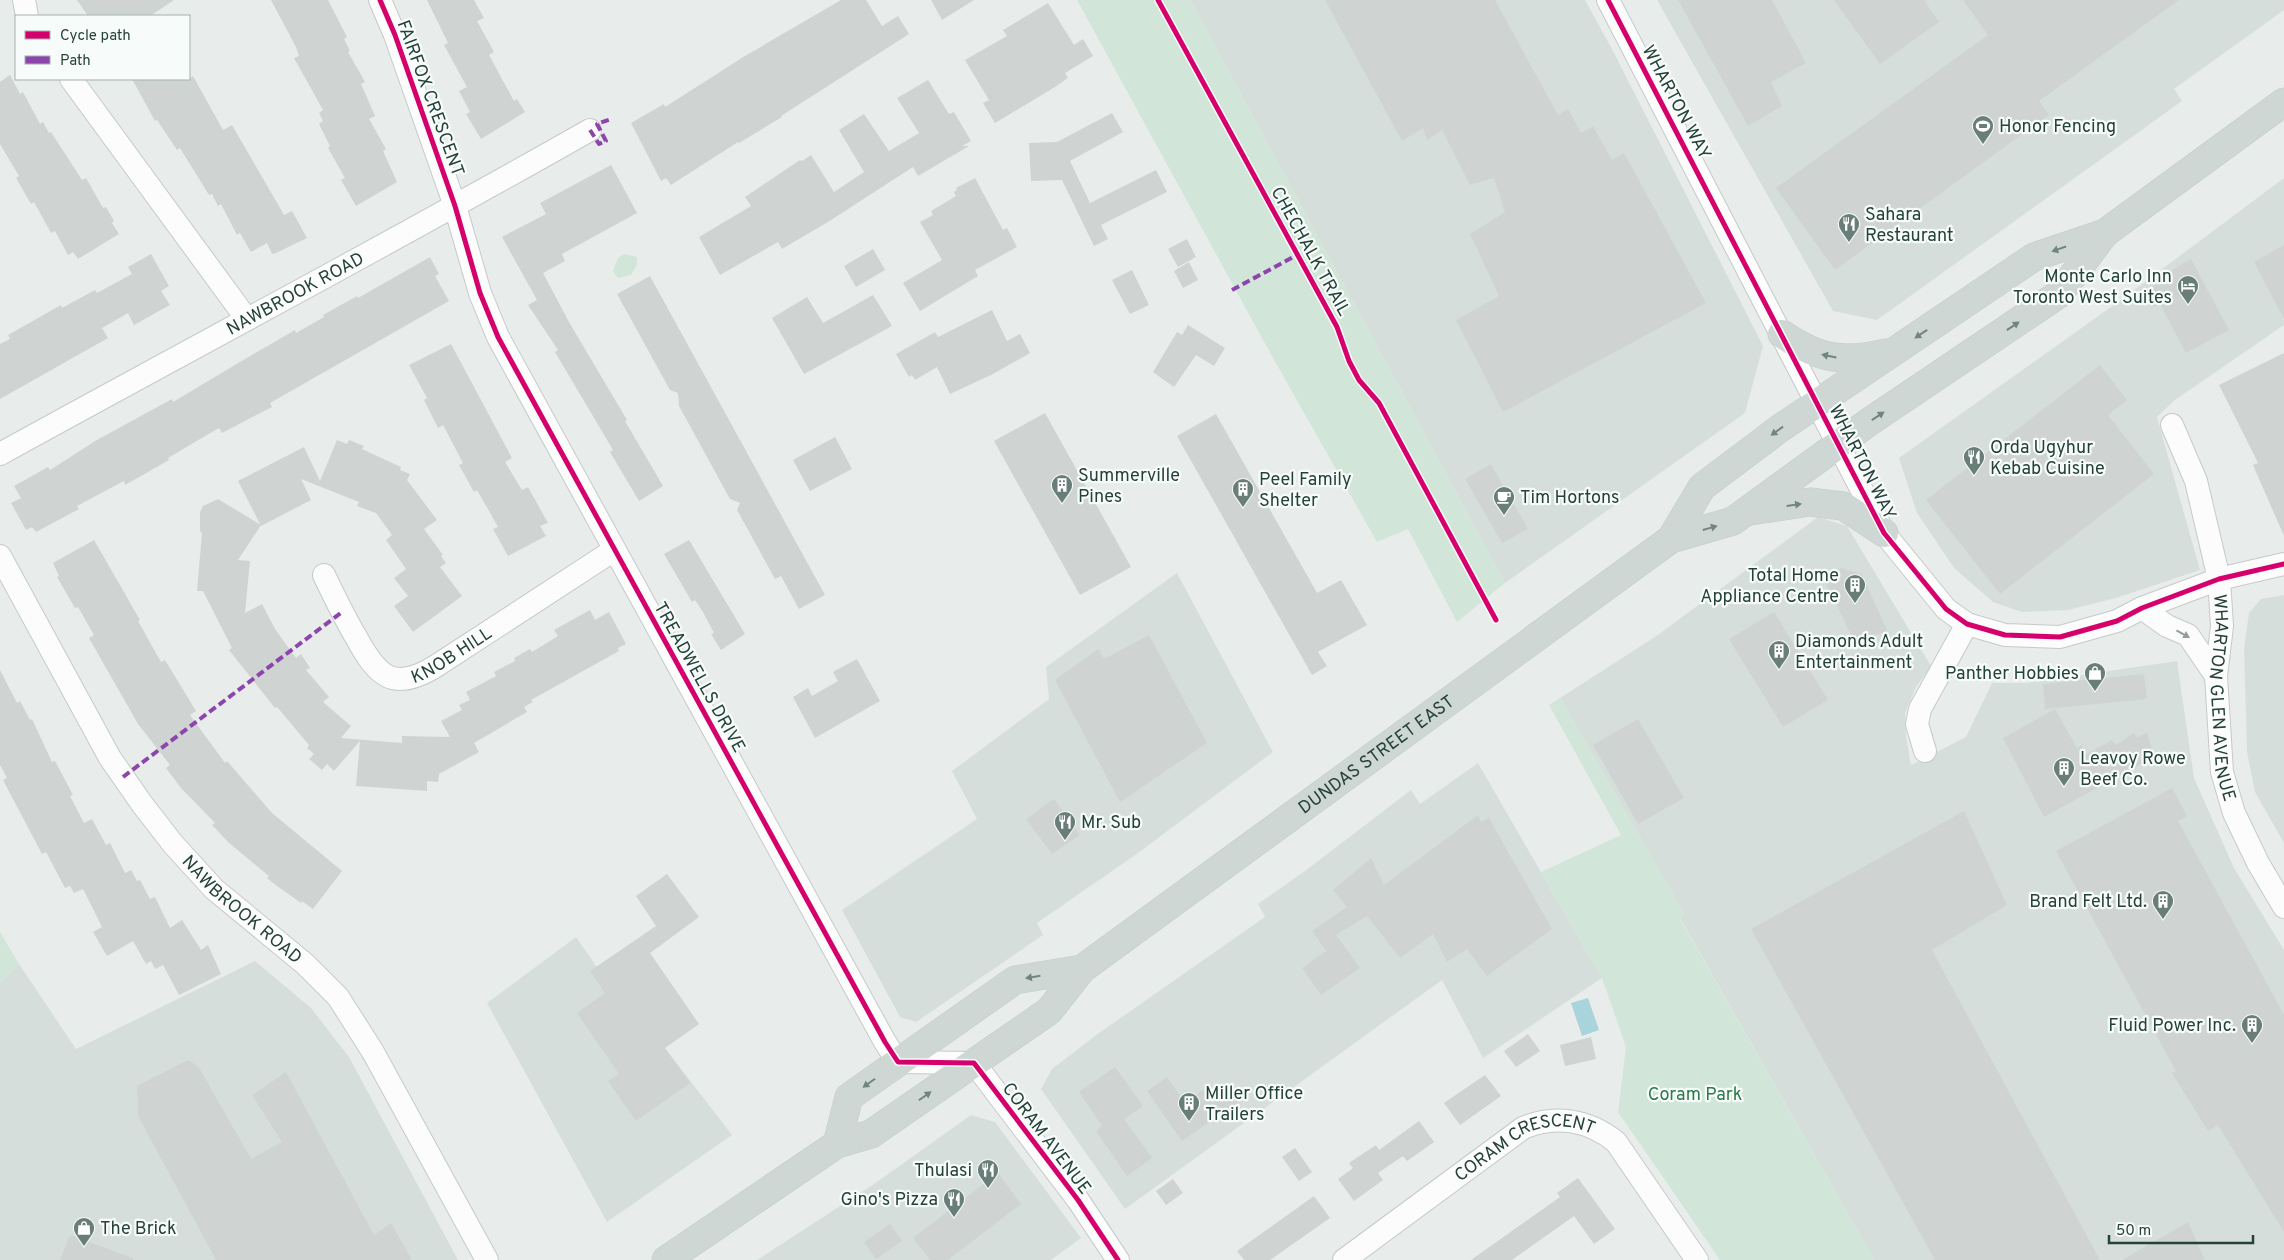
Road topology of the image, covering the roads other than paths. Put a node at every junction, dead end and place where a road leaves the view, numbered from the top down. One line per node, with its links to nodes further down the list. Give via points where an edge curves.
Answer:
1 (24, 0): 4 (street)
2 (380, 0): 8 (street, FAIRFOX CRESCENT)
3 (1608, 0): 11 (street, WHARTON WAY)
4 (27, 15)
5 (72, 80): 10 (street)
6 (2284, 102): 9 (main road, DUNDAS STREET EAST)
7 (590, 130): 8 (street, NAWBROOK ROAD)
8 (455, 206): 10 (street, NAWBROOK ROAD); 20 (street, TREADWELLS DRIVE, via 480,293 498,337)
9 (2105, 233): 12 (main road, DUNDAS STREET EAST, one-way to 12, via 2034,257); 15 (main road, DUNDAS STREET EAST, one-way to 9, via 1868,422 2059,294)
10 (246, 318): 16 (street, NAWBROOK ROAD)
11 (1782, 334): 12 (main road, one-way to 11, via 1864,358 1832,358 1806,350); 13 (street, WHARTON WAY)
12 (1894, 351): 13 (main road, DUNDAS STREET EAST)
13 (1816, 403): 15 (street, WHARTON WAY); 19 (main road, DUNDAS STREET EAST, one-way to 19, via 1702,487)
14 (2172, 425): 24 (street, WHARTON GLEN AVENUE, via 2196,481)
15 (1839, 446): 17 (main road, DUNDAS STREET EAST); 18 (street, WHARTON WAY)
16 (0, 454)
17 (1746, 512): 18 (main road, one-way to 18, via 1810,502 1844,506); 19 (main road, DUNDAS STREET EAST, one-way to 17, via 1733,521)
18 (1884, 534): 26 (street, WHARTON WAY, via 1946,609)
19 (1671, 538): 30 (main road, DUNDAS STREET EAST)
20 (614, 550): 23 (street, KNOB HILL, via 428,670 407,679 392,678 372,666); 31 (street, TREADWELLS DRIVE)
21 (0, 556): 34 (street, NAWBROOK ROAD, via 110,758 142,804 214,889 305,964 338,997 373,1052)
22 (2284, 564): 24 (street, WHARTON WAY)
23 (324, 575)
24 (2219, 579): 25 (street, WHARTON WAY); 27 (street, WHARTON GLEN AVENUE, via 2222,626)
25 (2142, 608): 26 (street, WHARTON WAY, via 2117,621 2060,637 2005,635); 27 (street, one-way to 27, via 2166,626 2188,635)
26 (1967, 624): 28 (street, via 1920,709 1917,724)
27 (2216, 676): 29 (street, WHARTON GLEN AVENUE, via 2224,780 2234,813)
28 (1926, 751)
29 (2284, 907)
30 (1082, 969): 31 (main road, DUNDAS STREET EAST, one-way to 31, via 1015,980); 32 (main road, DUNDAS STREET EAST, via 1050,1011)
31 (898, 1062): 32 (street); 33 (main road, DUNDAS STREET EAST, one-way to 33, via 849,1097)
32 (981, 1073): 33 (main road, DUNDAS STREET EAST, one-way to 32, via 871,1134); 36 (street, CORAM AVENUE, via 1078,1200)
33 (837, 1144): 35 (main road, DUNDAS STREET EAST)
34 (487, 1260)
35 (666, 1260)
36 (1118, 1260)
37 (1344, 1260): 38 (street, CORAM CRESCENT, via 1523,1128 1537,1122 1562,1120 1602,1130 1616,1142)
38 (1697, 1260)

